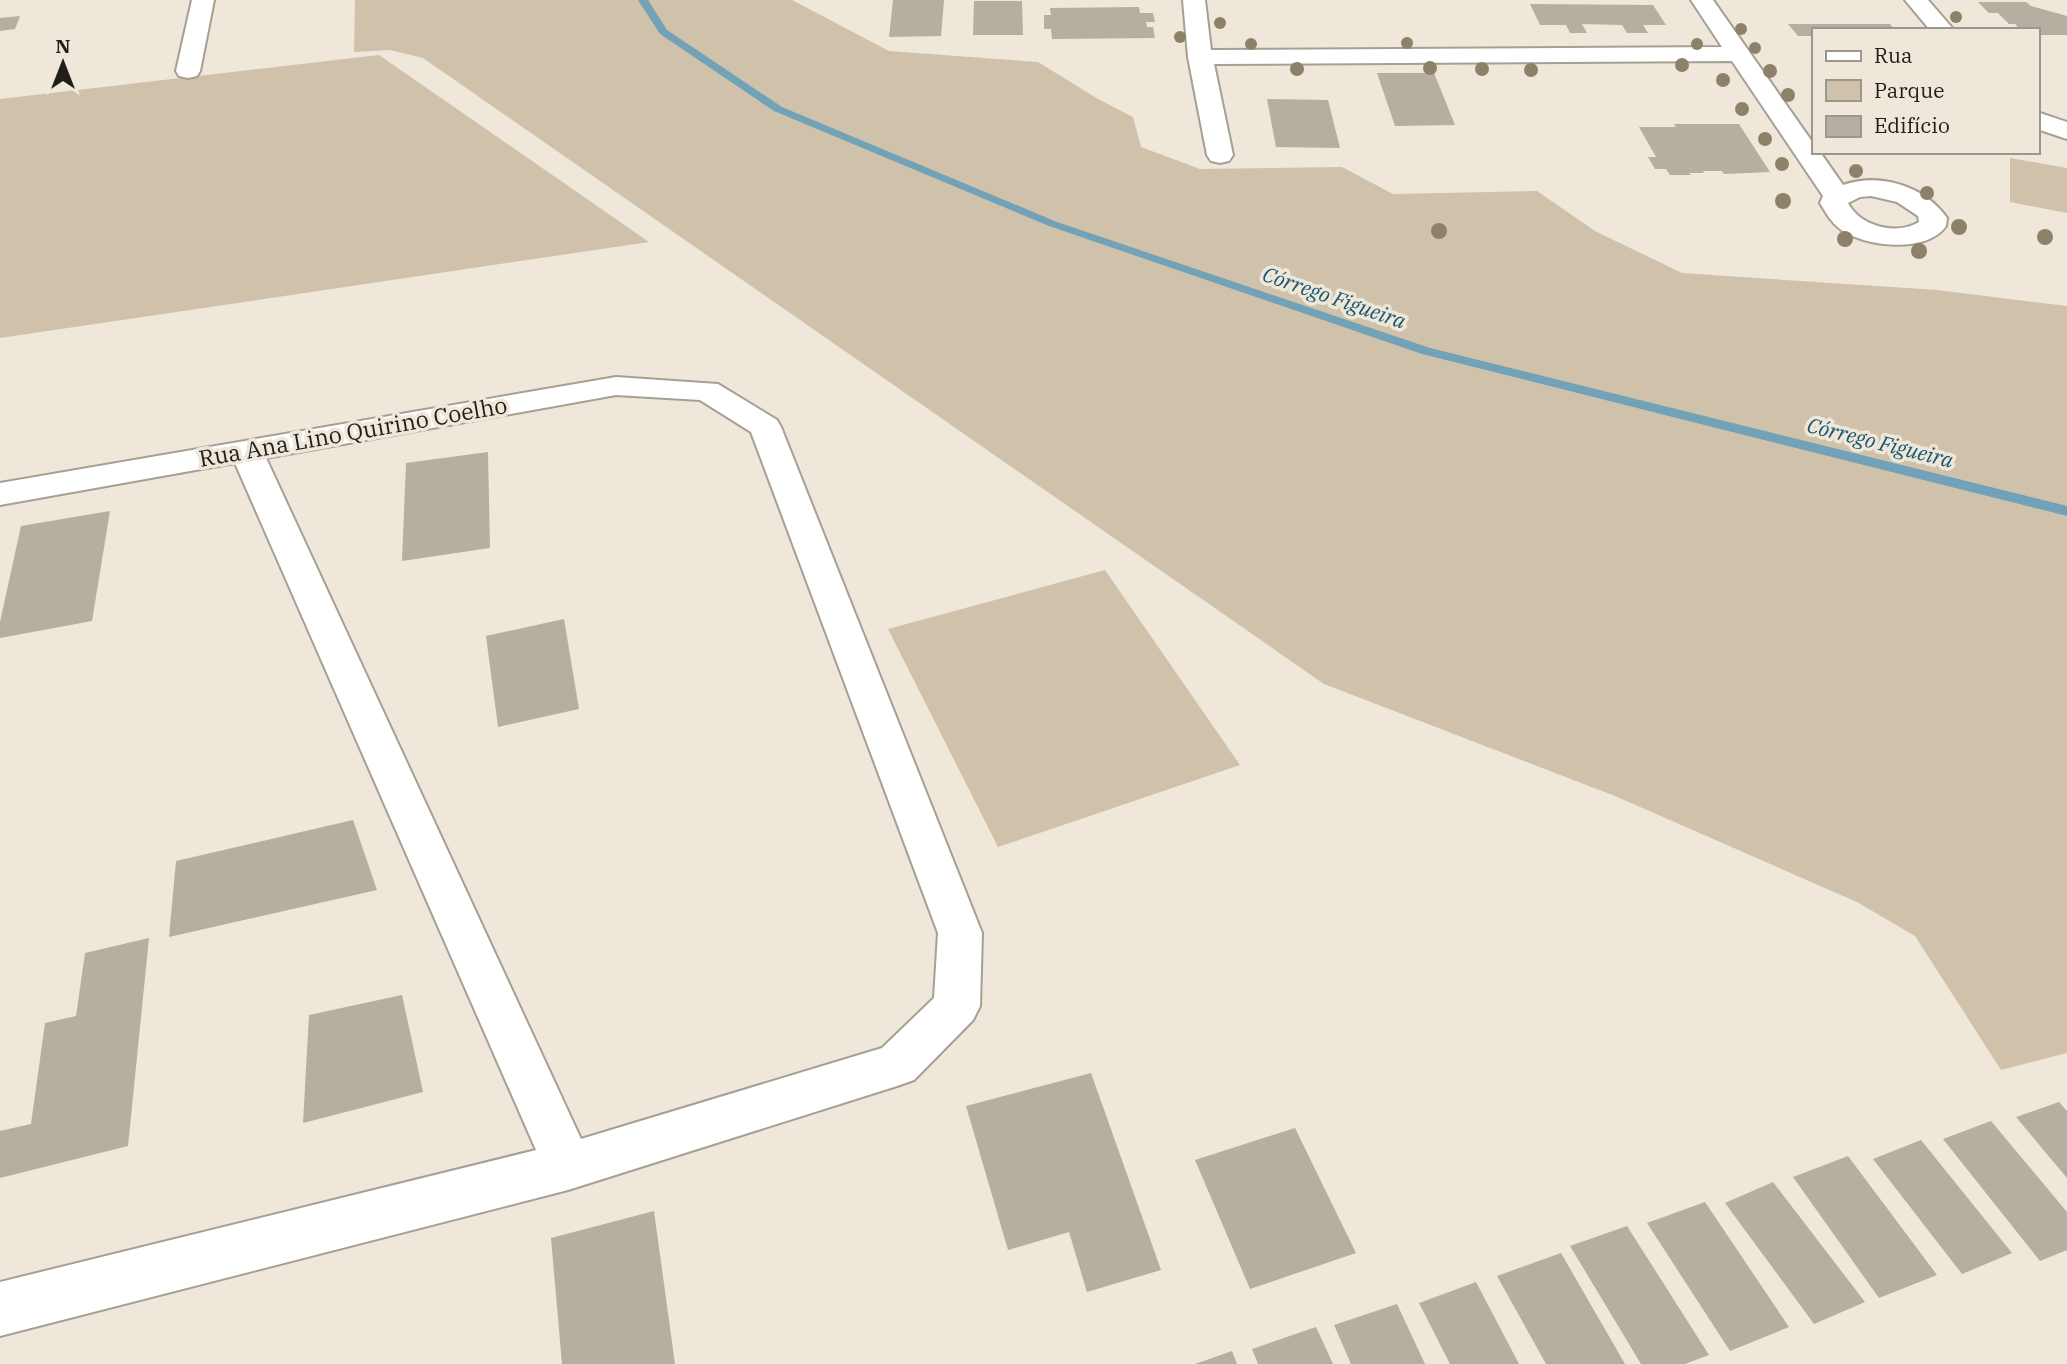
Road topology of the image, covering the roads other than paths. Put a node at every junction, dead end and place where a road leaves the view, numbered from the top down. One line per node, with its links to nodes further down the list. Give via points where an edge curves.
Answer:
1 (202, 0): 8 (street)
2 (1194, 0): 7 (street)
3 (1702, 0): 6 (street)
4 (1916, 0): 5 (street)
5 (1941, 28)
6 (1738, 54): 7 (street); 12 (street)
7 (1200, 57): 11 (street)
8 (188, 71)
9 (2039, 121): 10 (street)
10 (2067, 131)
11 (1220, 155)
12 (1812, 161): 13 (street); 14 (street)
13 (1871, 188): 14 (street); 14 (street, via 1919,202 1933,218 1932,226 1914,236 1868,231 1842,218 1834,203)
14 (1837, 197)
15 (246, 451): 16 (street, Rua Ana Lino Quirino Coelho); 17 (street); 17 (street, Rua Ana Lino Quirino Coelho, via 616,386 707,391 765,427 960,933 957,1006 897,1065)
16 (0, 494)
17 (568, 1166): 18 (street)
18 (0, 1309)

